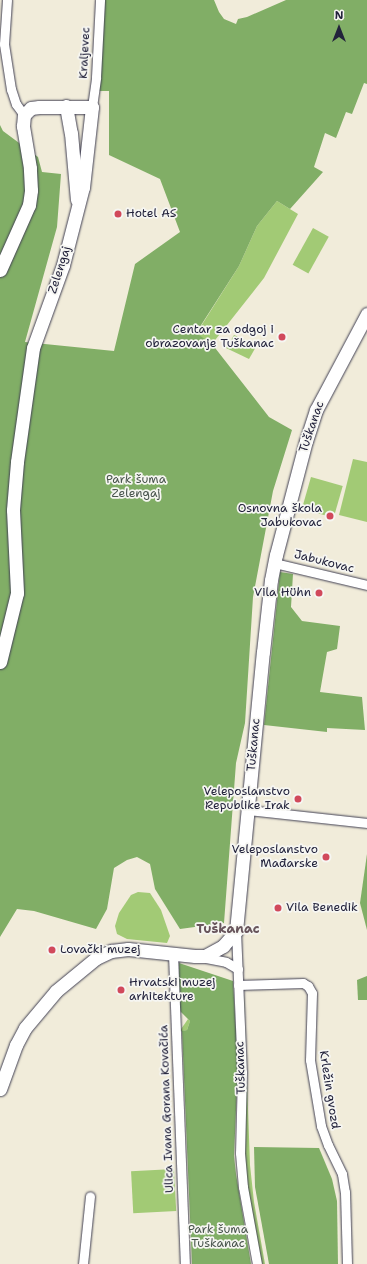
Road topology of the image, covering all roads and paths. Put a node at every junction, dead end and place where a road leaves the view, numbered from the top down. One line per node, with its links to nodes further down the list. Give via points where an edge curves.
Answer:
1 (7, 0): 5 (street, via 4,44 11,89 16,104)
2 (100, 0): 4 (street, Kraljevec)
3 (66, 106): 4 (street); 5 (street, via 39,106 31,108); 6 (street)
4 (92, 107): 6 (street, Zelengaj, via 83,187)
5 (24, 115): 7 (street, via 22,126 30,168 29,205)
6 (78, 206): 11 (street, Zelengaj, via 63,265 33,348 13,510 17,593)
7 (0, 270)
8 (367, 314): 9 (street, Tuškanac, via 314,415)
9 (274, 563): 10 (street, Jabukovac); 12 (street, Tuškanac)
10 (367, 585)
11 (0, 662)
12 (248, 810): 13 (street); 14 (street, Tuškanac)
13 (367, 823)
14 (236, 931): 16 (street, via 215,951 205,956); 17 (street, Tuškanac)
15 (172, 954): 16 (street); 19 (street, via 117,950 103,953 85,965 56,991 25,1028); 22 (street, Ulica Ivana Gorana Kovačića)
16 (195, 956): 17 (street, via 226,962)
17 (238, 969): 18 (street, Tuškanac)
18 (238, 985): 23 (street, Tuškanac, via 242,1079 240,1167); 24 (street, Krležin gvozd, via 303,983 312,993 310,1060 321,1126 342,1174)
19 (0, 1089)
20 (90, 1196): 21 (street)
21 (83, 1264)
22 (185, 1264)
23 (257, 1264)
24 (347, 1264)

